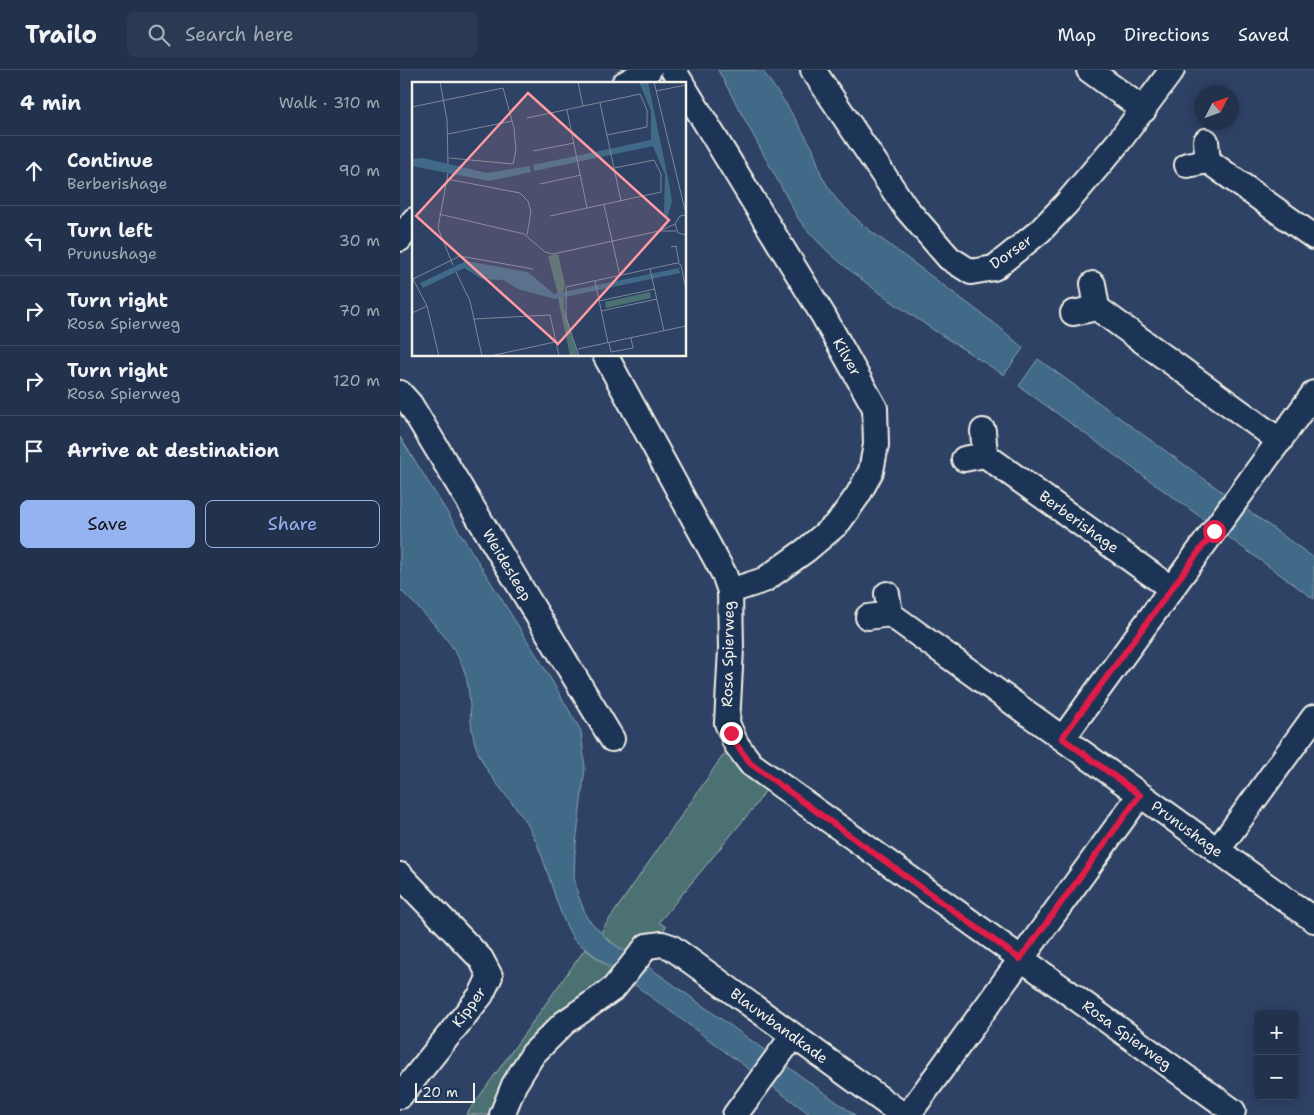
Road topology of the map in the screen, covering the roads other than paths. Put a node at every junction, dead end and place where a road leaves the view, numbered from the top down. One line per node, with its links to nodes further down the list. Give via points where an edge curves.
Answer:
1 (649, 70): 6 (street)
2 (674, 70): 7 (street)
3 (813, 70): 9 (street, Dorser, via 905,207 949,258 971,272 994,268 1040,231)
4 (1089, 70): 9 (street)
5 (1172, 70): 9 (street, Dorser)
6 (628, 82)
7 (681, 82)
8 (686, 91): 23 (street, Kilver, via 823,315 875,408 876,445 871,471 838,523 764,580)
9 (1144, 110)
10 (1200, 156): 12 (street)
11 (412, 223): 13 (street)
12 (1314, 238)
13 (400, 239)
14 (1093, 284): 15 (street)
15 (1097, 308): 16 (street); 21 (street)
16 (1072, 313)
17 (605, 356): 23 (street, Rosa Spierweg)
18 (400, 393): 26 (street, Weidesleep, via 410,404)
19 (1314, 393): 21 (street)
20 (983, 431): 22 (street, Berberishage, via 975,457)
21 (1280, 441): 22 (street)
22 (1172, 589): 27 (street)
23 (730, 590): 32 (street, Rosa Spierweg, via 727,723 736,744 751,764)
24 (882, 608): 27 (street, Prunushage)
25 (1314, 717): 29 (street)
26 (612, 738)
27 (1062, 738): 28 (street, Prunushage)
28 (1140, 795): 29 (street, Prunushage); 32 (street)
29 (1217, 851): 31 (street, Prunushage)
30 (400, 875): 34 (street, Kipper, via 481,959 490,976 481,996)
31 (1314, 920)
32 (1020, 959): 35 (street, Rosa Spierweg); 39 (street)
33 (793, 1036): 36 (street, Blauwbandkade, via 671,947 645,952 604,996 564,1023 544,1042 521,1073); 37 (street); 38 (street, Blauwbandkade)
34 (400, 1096)
35 (1240, 1114)
36 (502, 1115)
37 (735, 1115)
38 (903, 1115)
39 (908, 1115)

